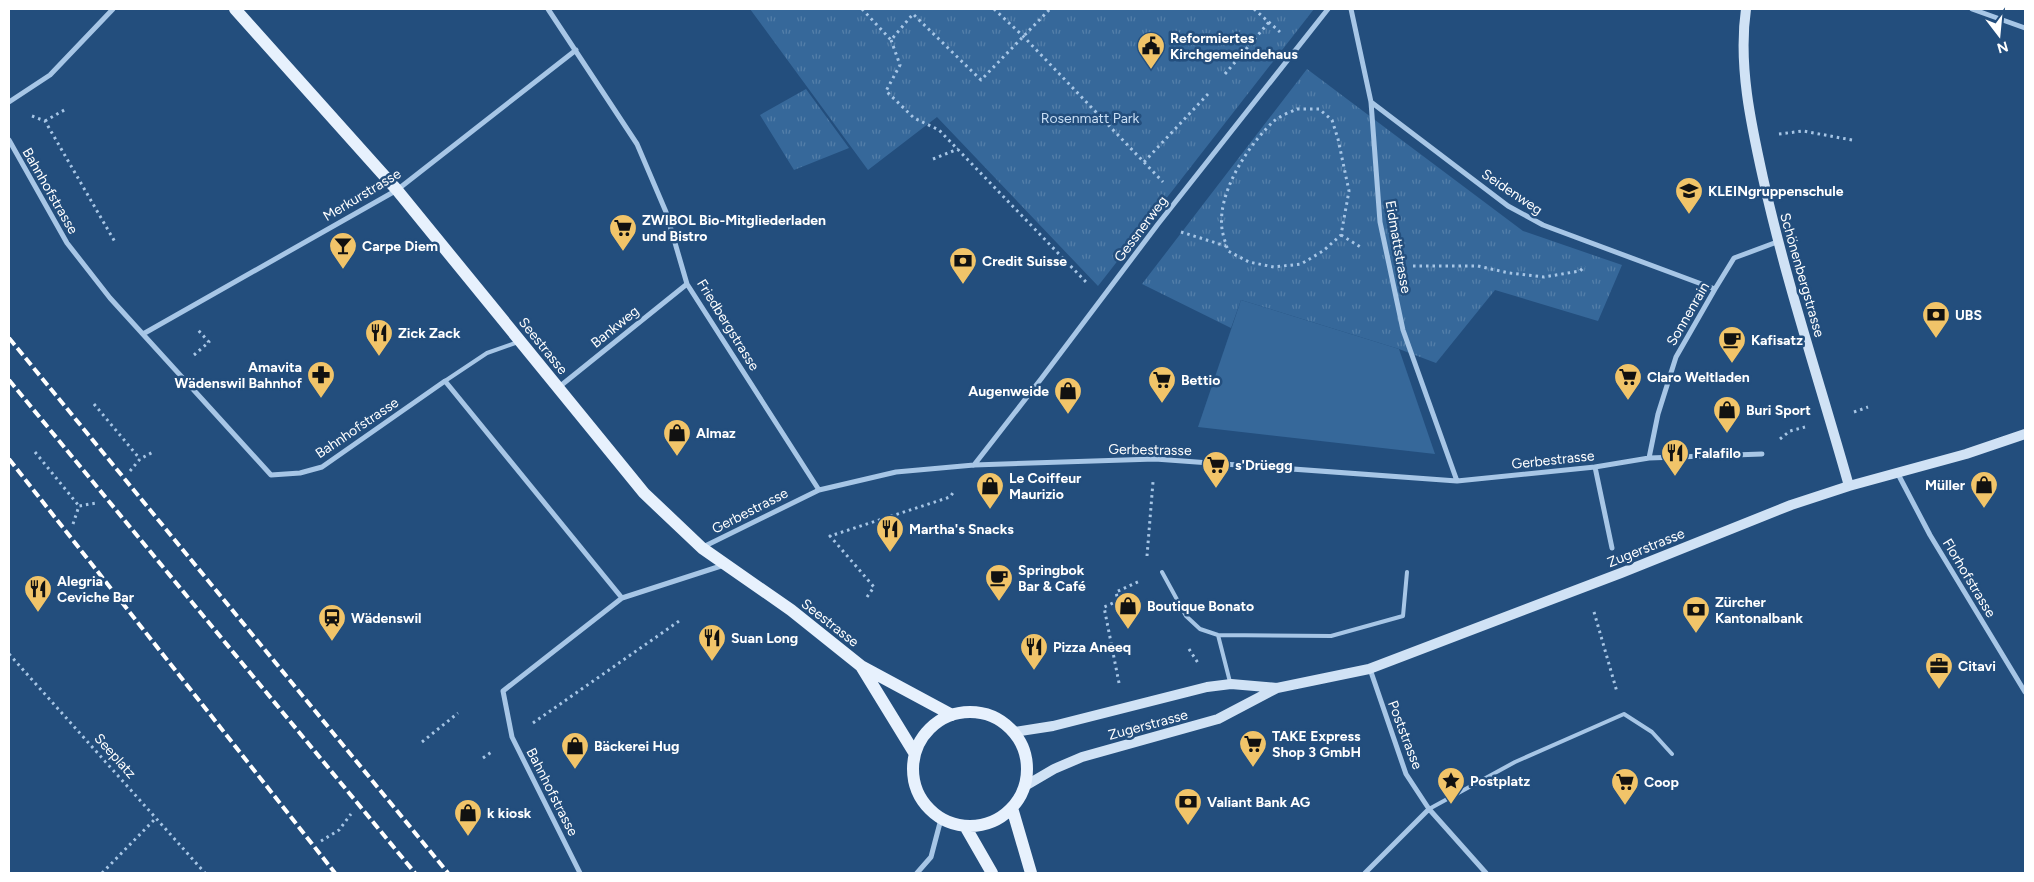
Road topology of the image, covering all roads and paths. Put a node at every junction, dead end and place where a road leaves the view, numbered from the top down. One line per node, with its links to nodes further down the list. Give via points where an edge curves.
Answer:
1 (113, 9): 20 (street, via 50,75)
2 (235, 9): 31 (main road, Seestrasse)
3 (548, 9): 17 (street, Friedbergstrasse)
4 (862, 9): 15 (path)
5 (994, 9): 14 (path)
6 (1050, 9): 14 (path)
7 (1254, 9): 12 (path)
8 (1328, 9): 16 (street, Gessnerweg)
9 (1351, 9): 21 (street, Eidmattstrasse)
10 (1746, 9): 35 (main road, Schönenbergstrasse, via 1745,75 1754,137)
11 (1972, 9): 13 (street)
12 (1270, 22): 16 (path); 18 (path)
13 (2025, 28)
14 (1023, 36): 15 (path, via 981,80 913,14); 30 (path)
15 (890, 40): 28 (path, via 900,65 886,91 914,118 940,130)
16 (1297, 48): 32 (street, Gessnerweg)
17 (576, 50): 31 (street, Merkurstrasse); 39 (street, Friedbergstrasse, via 637,144 666,212)
18 (1225, 74)
19 (1208, 94): 30 (path)
20 (9, 102)
21 (1371, 102): 37 (street, Seidenweg, via 1508,206 1543,225); 38 (street, Eidmattstrasse, via 1380,222)
22 (66, 109): 24 (path)
23 (26, 115): 24 (path)
24 (45, 121): 34 (path)
25 (1803, 131): 27 (path)
26 (9, 140): 42 (street, Bahnhofstrasse, via 67,243)
27 (1852, 140)
28 (958, 149): 29 (path); 41 (path)
29 (933, 159)
30 (1144, 162): 32 (path)
31 (397, 190): 42 (street, Merkurstrasse); 43 (main road, Seestrasse)
32 (1179, 198): 33 (street, Gessnerweg)
33 (1158, 224): 36 (path); 41 (street, Gessnerweg)
34 (115, 242)
35 (1777, 242): 40 (street, Sonnenrain, via 1734,258); 58 (main road, Schönenbergstrasse)
36 (1226, 246): 36 (path, via 1228,251 1249,262 1274,267 1301,264 1341,235 1349,191 1332,120 1318,109 1297,108 1275,120 1253,145 1235,172 1223,203 1222,228)
37 (1603, 247): 38 (path, via 1580,271 1544,277 1509,274 1478,266); 40 (street, Seidenweg)
38 (1389, 266): 57 (street, Eidmattstrasse, via 1403,330)
39 (687, 284): 45 (street, Bankweg); 59 (street, Friedbergstrasse)
40 (1715, 289): 51 (street, Sonnenrain, via 1676,357 1658,414)
41 (1102, 299): 53 (street, Gessnerweg)
42 (143, 334): 44 (street, Bahnhofstrasse, via 270,475 300,474 322,467)
43 (520, 341): 44 (lane, via 486,353); 45 (main road, Seestrasse)
44 (445, 381): 71 (street)
45 (558, 388): 64 (main road, Seestrasse, via 644,493)
46 (94, 404): 52 (path)
47 (2025, 434): 56 (main road, Zugerstrasse)
48 (34, 452): 62 (path)
49 (153, 452): 52 (path)
50 (1762, 454): 51 (street, Gerbestrasse)
51 (1649, 458): 54 (street, Gerbestrasse)
52 (140, 459): 55 (path)
53 (974, 464): 57 (street, Gerbestrasse, via 1154,459); 59 (street, Gerbestrasse, via 896,472)
54 (1595, 467): 57 (street, Gerbestrasse); 65 (street)
55 (130, 471)
56 (1898, 474): 58 (main road, Zugerstrasse); 81 (street, Florhofstrasse, via 1930,535)
57 (1457, 481)
58 (1849, 486): 77 (main road, Zugerstrasse, via 1791,505)
59 (819, 490): 64 (street, Gerbestrasse)
60 (950, 497): 70 (path, via 830,536 874,586)
61 (96, 503): 62 (path)
62 (79, 506): 63 (path)
63 (74, 524)
64 (702, 548): 66 (main road, Seestrasse)
65 (1612, 548)
66 (725, 565): 71 (street, Bahnhofstrasse); 76 (main road, Seestrasse, via 791,610)
67 (1162, 572): 74 (lane, via 1186,616 1200,629)
68 (1407, 572): 74 (lane, via 1403,616 1331,636)
69 (1146, 578): 80 (path, via 1116,592 1118,600 1104,606)
70 (867, 597)
71 (622, 598): 86 (street, Bahnhofstrasse, via 503,691)
72 (1594, 611): 83 (path)
73 (682, 618): 86 (path)
74 (1218, 635): 78 (lane)
75 (9, 654): 95 (path, Seeplatz)
76 (861, 666): 84 (main road, Seestrasse); 88 (main road, Seestrasse)
77 (1369, 669): 79 (main road, Zugerstrasse); 93 (street, Poststrasse, via 1406,774)
78 (1231, 684): 79 (main road, Zugerstrasse); 85 (main road, Zugerstrasse, via 1207,687 1053,726)
79 (1277, 688): 91 (main road, Zugerstrasse, via 1218,719 1082,756)
80 (1121, 689)
81 (2025, 692)
82 (458, 713): 87 (path)
83 (1624, 714): 89 (lane, via 1652,732); 93 (lane, via 1515,762)
84 (952, 715): 85 (main road, via 965,712 992,716); 88 (main road, via 928,730)
85 (1014, 732): 91 (main road, via 1025,752)
86 (512, 738): 90 (path); 101 (street, Bahnhofstrasse)
87 (422, 742)
88 (914, 754): 96 (main road, via 914,776 920,798)
89 (1672, 754)
90 (483, 758)
91 (1025, 786): 92 (main road)
92 (1012, 808): 97 (main road, via 990,822); 104 (main road)
93 (1428, 809): 105 (street); 106 (street, Poststrasse)
94 (351, 814): 98 (path, via 339,830)
95 (155, 819): 99 (path); 100 (path, Seeplatz)
96 (941, 819): 97 (main road); 102 (street, via 931,857)
97 (965, 826): 103 (main road)
98 (321, 841)
99 (102, 873)
100 (204, 873)
101 (580, 873)
102 (917, 873)
103 (992, 873)
104 (1031, 873)
105 (1365, 873)
106 (1486, 873)

